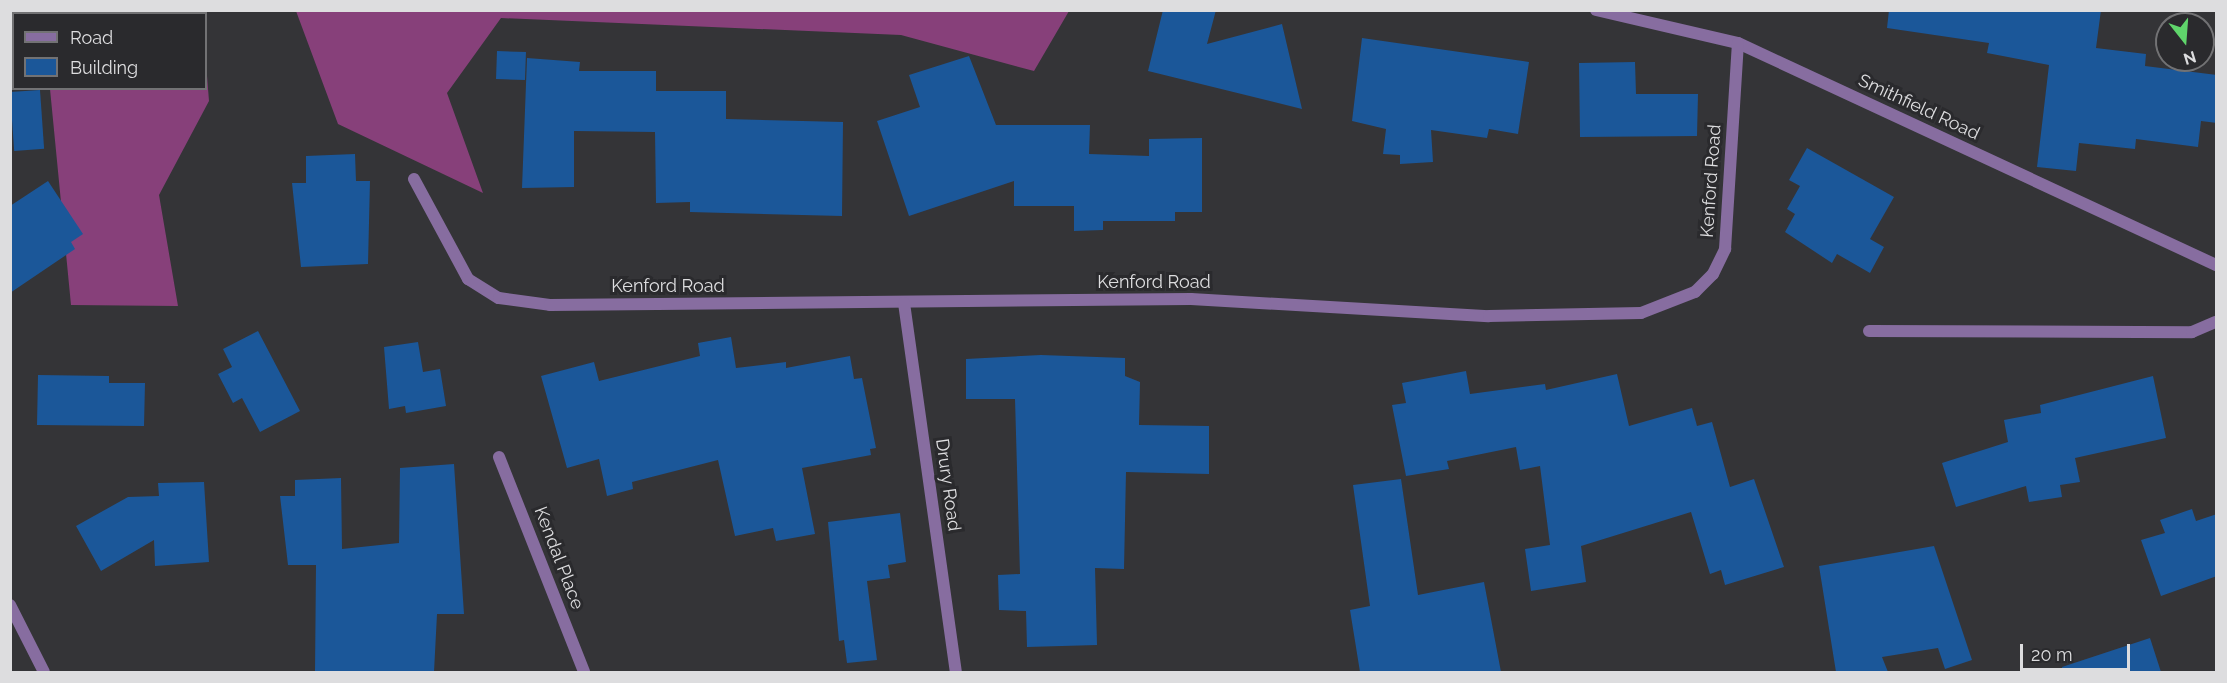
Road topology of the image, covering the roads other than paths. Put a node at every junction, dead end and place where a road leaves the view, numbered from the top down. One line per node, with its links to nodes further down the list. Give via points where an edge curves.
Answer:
1 (1596, 10): 2 (street, Smithfield Road)
2 (1738, 43): 4 (street, Smithfield Road); 5 (street, Kenford Road, via 1725,249 1707,280 1668,305 1641,313 1489,316 1191,299)
3 (414, 179): 5 (street, Kenford Road, via 468,279 499,298 549,305)
4 (2217, 265)
5 (904, 303): 12 (street, Drury Road)
6 (2217, 322): 7 (street, via 2192,332)
7 (1869, 331)
8 (499, 457): 11 (street, Kendal Place)
9 (10, 605): 10 (street)
10 (44, 672)
11 (584, 672)
12 (956, 672)

